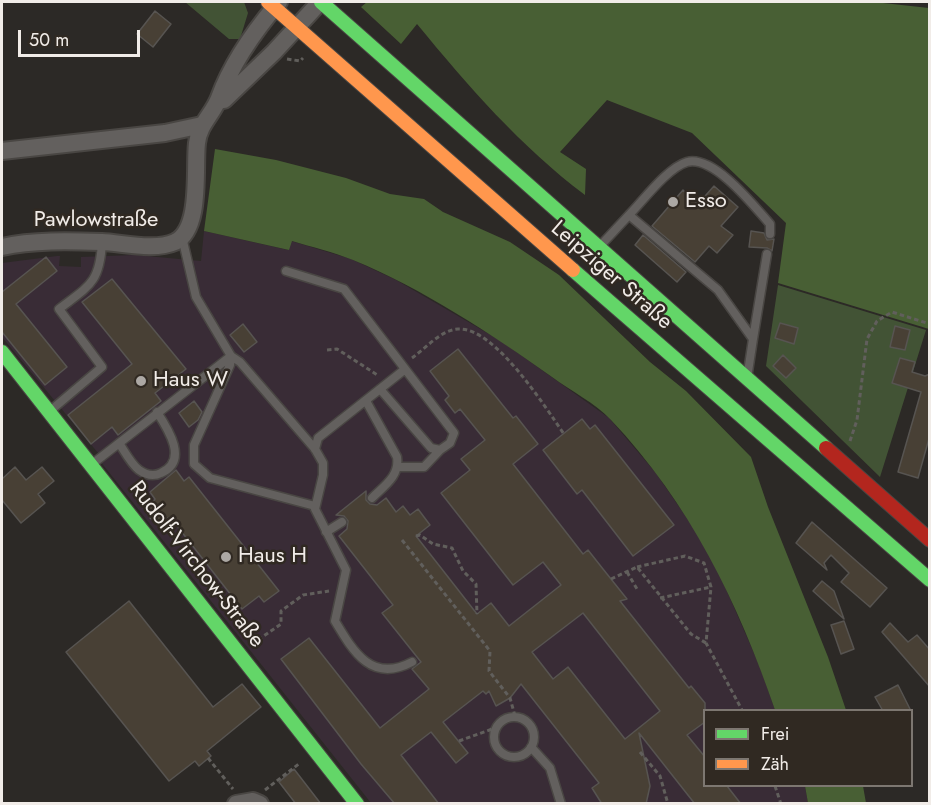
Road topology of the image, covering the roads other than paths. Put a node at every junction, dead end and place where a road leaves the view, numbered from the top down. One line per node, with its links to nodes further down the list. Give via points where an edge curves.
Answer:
1 (320, 2): 3 (street); 12 (main road, Leipziger Straße)
2 (274, 3): 3 (main road, Leipziger Straße); 4 (street, via 221,90)
3 (298, 27): 4 (street, via 224,100); 35 (main road, Leipziger Straße, via 733,412)
4 (219, 100): 5 (street)
5 (202, 125): 6 (street, via 165,134); 9 (street, Pawlowstraße, via 197,141 193,207)
6 (2, 151)
7 (628, 215): 8 (lane, via 671,171 688,162 703,164 720,173 770,224); 12 (lane); 15 (lane, via 718,290)
8 (770, 234)
9 (182, 237): 10 (street, Pawlowstraße, via 160,245); 17 (lane, via 196,297)
10 (102, 242): 11 (street, Pawlowstraße); 22 (lane, via 101,267 89,286 59,309 102,367)
11 (2, 247)
12 (598, 249): 19 (main road, Leipziger Straße)
13 (767, 254): 15 (lane)
14 (286, 271): 18 (lane, via 344,289)
15 (753, 339): 19 (lane)
16 (2, 352): 22 (main road, Rudolf-Virchow-Straße)
17 (231, 356): 23 (lane); 25 (lane); 30 (lane, via 194,446 194,464 210,478)
18 (403, 368): 20 (lane); 26 (lane, via 454,433 450,443)
19 (747, 379): 34 (main road, Leipziger Straße)
20 (384, 386): 21 (lane); 26 (lane, via 423,441)
21 (366, 401): 25 (lane, via 318,438); 28 (lane)
22 (49, 412): 27 (main road, Rudolf-Virchow-Straße)
23 (157, 412): 24 (lane); 24 (lane, via 175,447 175,462 167,470 148,475 137,469)
24 (119, 443): 27 (lane)
25 (315, 449): 30 (lane, via 323,463)
26 (440, 450): 28 (lane, via 424,467)
27 (90, 465): 38 (main road, Rudolf-Virchow-Straße)
28 (399, 467): 29 (lane)
29 (372, 498)
30 (315, 506): 33 (lane)
31 (930, 517): 34 (street)
32 (342, 522): 33 (lane)
33 (326, 532): 36 (lane, via 346,570 335,621 369,665 398,669)
34 (924, 535)
35 (930, 580)
36 (412, 662)
37 (531, 747): 37 (lane, via 532,727 525,720 515,716 495,728 497,748 508,756 521,756); 39 (lane, via 550,768)
38 (357, 804)
39 (561, 804)

